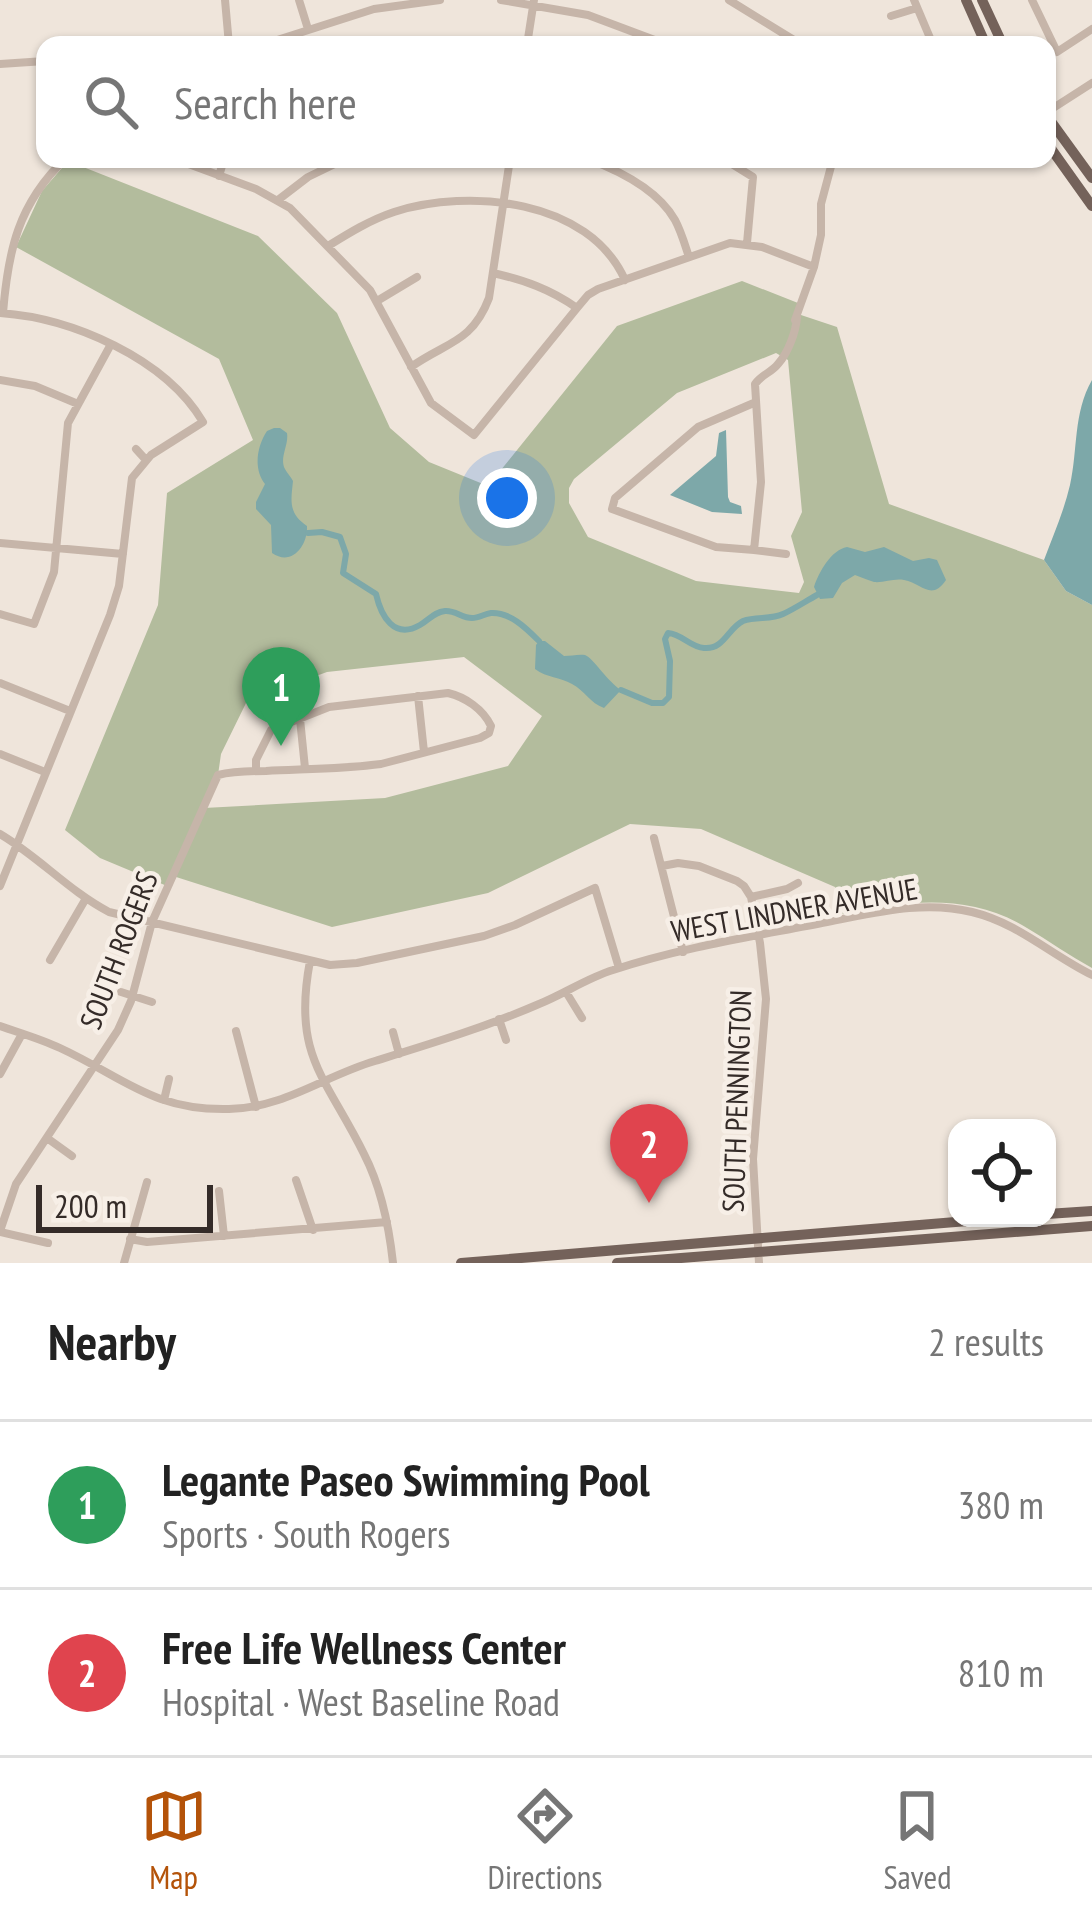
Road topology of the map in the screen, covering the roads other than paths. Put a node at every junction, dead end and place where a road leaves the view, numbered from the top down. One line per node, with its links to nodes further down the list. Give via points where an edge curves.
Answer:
1 (225, 0): 15 (street)
2 (299, 0): 13 (street)
3 (440, 0): 10 (street)
4 (501, 0): 9 (street)
5 (729, 0): 19 (street)
6 (966, 0): 21 (main road)
7 (982, 0): 22 (main road)
8 (1032, 0): 23 (street)
9 (534, 2): 17 (street); 18 (street)
10 (374, 4): 13 (street)
11 (916, 4): 12 (street); 20 (street)
12 (891, 16)
13 (308, 29): 16 (street)
14 (1092, 29): 24 (street)
15 (228, 36)
16 (288, 36)
17 (528, 36)
18 (646, 36)
19 (787, 36)
20 (929, 36)
21 (982, 36)
22 (999, 36)
23 (1049, 36)
24 (1056, 50)
25 (36, 62): 26 (street)
26 (0, 64)
27 (1092, 83): 28 (street)
28 (1056, 108)
29 (1056, 127): 40 (main road)
30 (1056, 156): 43 (main road)
31 (57, 168): 53 (street, via 14,232)
32 (198, 168): 39 (street)
33 (221, 168): 39 (street)
34 (325, 168): 41 (street)
35 (509, 168): 42 (street)
36 (606, 168): 46 (street, via 656,197)
37 (738, 168): 44 (street, via 752,177)
38 (831, 168): 47 (street)
39 (219, 176): 41 (street)
40 (1092, 178)
41 (278, 200): 45 (street)
42 (503, 204): 45 (street, via 432,203 394,212); 48 (street); 50 (street, via 596,238)
43 (1092, 206)
44 (747, 244): 46 (street); 47 (street)
45 (328, 246): 51 (street)
46 (689, 257): 50 (street)
47 (814, 267): 57 (street, via 788,345 758,378)
48 (493, 273): 52 (street, via 548,289); 55 (street, via 482,318)
49 (417, 277): 51 (street)
50 (625, 280): 52 (street)
51 (377, 301): 55 (street)
52 (577, 308): 55 (street, via 474,435 431,403)
53 (1, 313): 54 (street, via 35,316)
54 (110, 345): 58 (street); 60 (street, via 172,384 203,422)
55 (411, 367)
56 (0, 380): 58 (street)
57 (756, 402): 63 (street, via 761,482); 63 (street, via 698,428 612,509 716,547)
58 (78, 404): 62 (street, via 68,423)
59 (136, 449): 60 (street)
60 (146, 460): 64 (street, via 132,478)
61 (0, 543): 62 (street)
62 (58, 548): 64 (street); 66 (street, via 34,624)
63 (754, 550): 65 (street)
64 (123, 554): 69 (street, via 110,615)
65 (786, 554)
66 (0, 614)
67 (0, 683): 69 (street)
68 (418, 696): 70 (street, SOUTH ROGERS, via 329,706); 71 (street); 71 (street, SOUTH ROGERS, via 461,696 491,726 480,738)
69 (70, 711): 75 (street)
70 (300, 718): 73 (street); 74 (street, SOUTH ROGERS, via 272,730)
71 (424, 752): 73 (street, SOUTH ROGERS)
72 (0, 754): 75 (street)
73 (305, 769): 74 (street, SOUTH ROGERS)
74 (256, 771): 84 (street, SOUTH ROGERS, via 218,775)
75 (45, 772): 78 (street)
76 (0, 834): 78 (street)
77 (654, 838): 79 (street)
78 (16, 844): 81 (street); 83 (street)
79 (662, 866): 82 (street, via 699,866); 86 (street)
80 (798, 884): 82 (street)
81 (0, 886)
82 (751, 896): 85 (street, SOUTH PENNINGTON)
83 (85, 900): 84 (street); 87 (street)
84 (152, 922): 88 (street); 93 (street, SOUTH ROGERS)
85 (758, 935): 86 (street, WEST LINDNER AVENUE); 90 (street, WEST LINDNER AVENUE, via 908,908 958,909 1016,929); 125 (street, SOUTH PENNINGTON, via 766,999 754,1120)
86 (683, 952): 89 (street, WEST LINDNER AVENUE)
87 (50, 960)
88 (310, 961): 89 (street, via 357,963 484,936 596,888); 106 (street, via 303,1012)
89 (619, 968): 92 (street, WEST LINDNER AVENUE)
90 (1092, 975)
91 (121, 992): 93 (street)
92 (566, 992): 95 (street); 96 (street, WEST LINDNER AVENUE)
93 (132, 996): 94 (street); 103 (street, SOUTH ROGERS)
94 (152, 1002)
95 (582, 1018)
96 (499, 1019): 101 (street); 102 (street, WEST LINDNER AVENUE)
97 (0, 1026): 100 (street, WEST LINDNER AVENUE)
98 (236, 1031): 108 (street)
99 (393, 1032): 102 (street)
100 (22, 1034): 103 (street, WEST LINDNER AVENUE); 104 (street)
101 (506, 1040)
102 (399, 1054): 106 (street, WEST LINDNER AVENUE)
103 (94, 1066): 107 (street, WEST LINDNER AVENUE); 109 (street, SOUTH ROGERS)
104 (0, 1075)
105 (169, 1079): 107 (street)
106 (323, 1084): 108 (street, WEST LINDNER AVENUE); 117 (street, via 367,1159)
107 (164, 1100): 108 (street, WEST LINDNER AVENUE)
108 (256, 1107)
109 (47, 1138): 110 (street); 114 (street, SOUTH ROGERS)
110 (72, 1156)
111 (296, 1180): 120 (street)
112 (147, 1182): 123 (street)
113 (219, 1191): 122 (street)
114 (4, 1197): 121 (street, SOUTH ROGERS)
115 (1092, 1210): 116 (main road)
116 (1056, 1213)
117 (387, 1222): 120 (street); 127 (street)
118 (948, 1226): 125 (main road)
119 (1092, 1226): 125 (main road)
120 (313, 1230): 122 (street)
121 (0, 1232): 124 (street)
122 (224, 1236): 123 (street)
123 (130, 1239): 126 (street)
124 (49, 1243)
125 (758, 1251): 128 (main road); 129 (main road)
126 (124, 1263)
127 (393, 1263)
128 (461, 1263)
129 (617, 1263)

